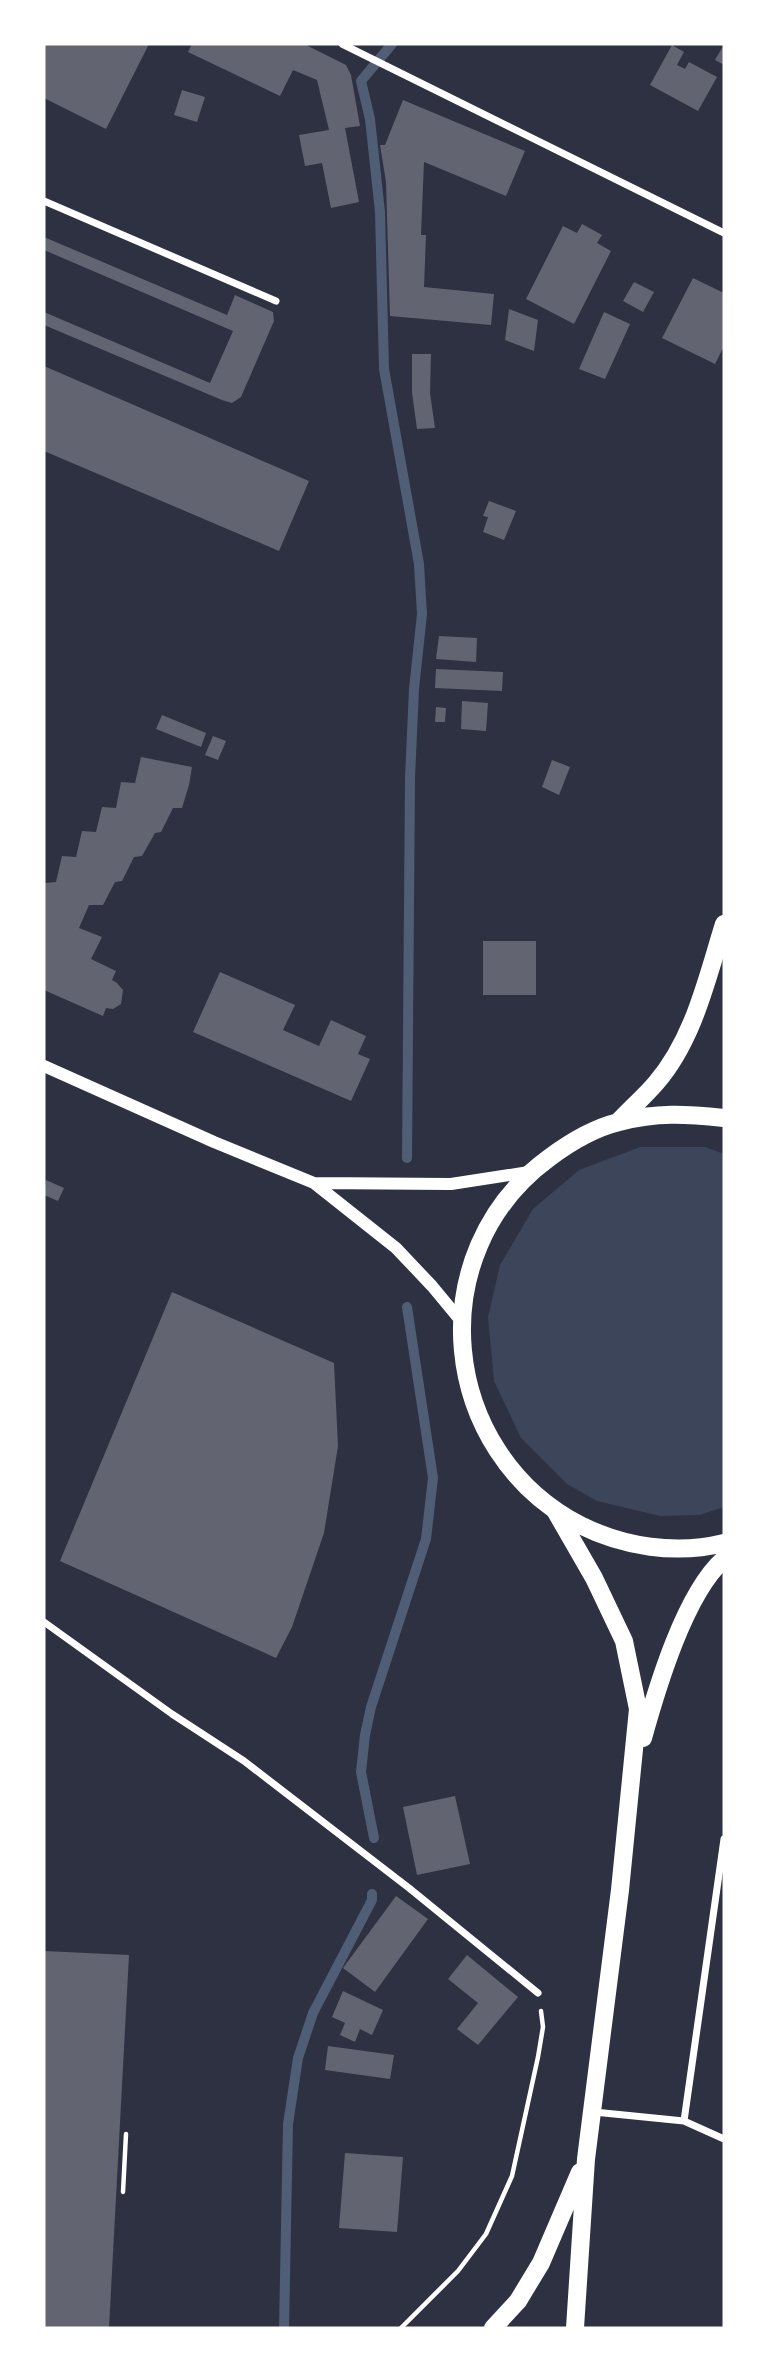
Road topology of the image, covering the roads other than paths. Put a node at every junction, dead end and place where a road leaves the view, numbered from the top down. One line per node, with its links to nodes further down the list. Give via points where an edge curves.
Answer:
1 (342, 44): 3 (street)
2 (44, 201): 4 (street)
3 (724, 233)
4 (276, 301)
5 (724, 924): 8 (main road, via 679,1048 657,1082)
6 (44, 1066): 10 (street)
7 (724, 1118): 8 (main road, via 675,1113)
8 (618, 1122): 9 (main road, via 571,1142)
9 (529, 1172): 10 (street, via 451,1184); 11 (main road, via 494,1215 471,1266)
10 (314, 1183): 11 (street, via 396,1248)
11 (461, 1321): 12 (main road, via 465,1376 484,1429 514,1475)
12 (556, 1512): 13 (main road, via 602,1536 652,1548 705,1548); 16 (main road, via 624,1641 638,1709)
13 (724, 1543)
14 (724, 1559): 16 (main road, via 695,1598 659,1681)
15 (44, 1622): 18 (street, via 243,1760)
16 (630, 1782): 19 (main road)
17 (724, 1839): 20 (street)
18 (538, 1993)
19 (593, 2112): 20 (street); 22 (main road)
20 (684, 2122): 21 (street)
21 (724, 2139)
22 (586, 2159): 23 (main road, via 541,2263 518,2301); 24 (main road)
23 (492, 2328)
24 (575, 2328)

